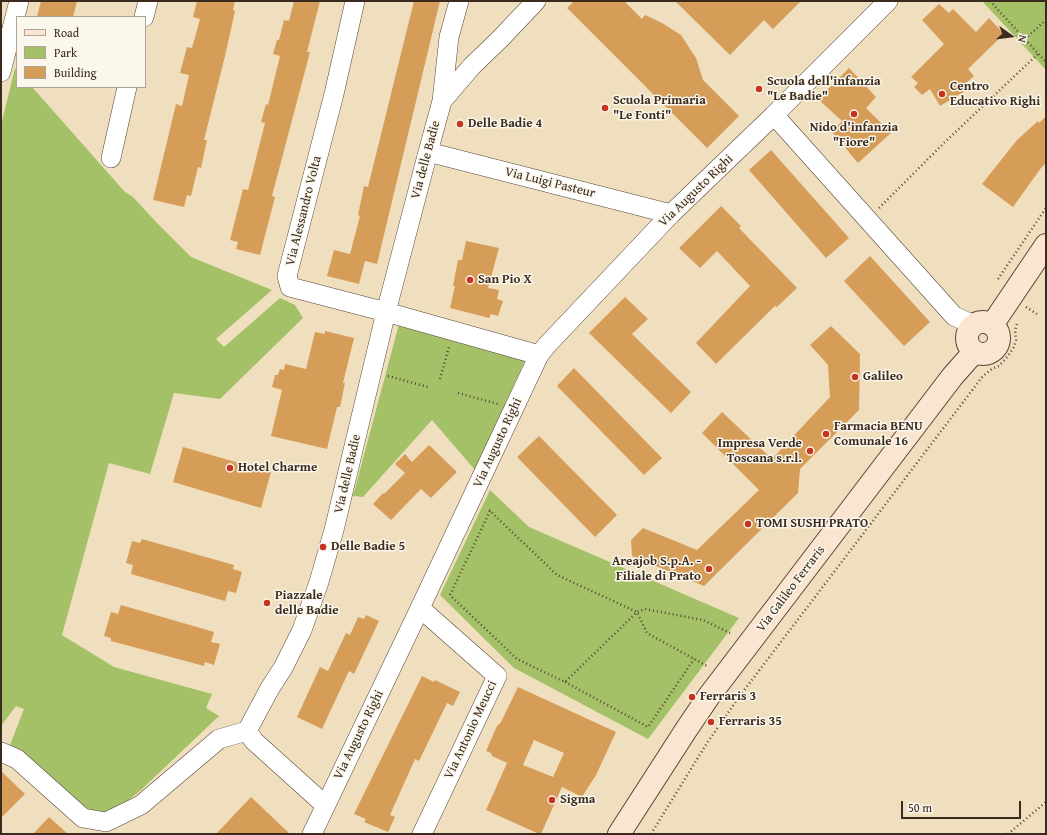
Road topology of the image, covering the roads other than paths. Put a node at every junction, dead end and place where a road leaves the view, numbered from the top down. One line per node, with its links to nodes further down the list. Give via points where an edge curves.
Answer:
1 (19, 1): 10 (street)
2 (148, 1): 7 (street)
3 (355, 1): 18 (street, Via Alessandro Volta, via 287,276 290,287)
4 (459, 1): 8 (street, Via delle Badie)
5 (888, 1): 13 (street, Via Augusto Righi)
6 (533, 3): 9 (street, Via delle Badie)
7 (144, 16)
8 (449, 37): 9 (street, via 460,53); 12 (street, Via delle Badie)
9 (483, 55): 12 (street, Via delle Badie)
10 (3, 64)
11 (127, 88): 15 (street)
12 (442, 101): 14 (street, Via delle Badie)
13 (774, 116): 16 (street, Via Augusto Righi); 19 (street, via 954,316)
14 (428, 152): 16 (street, Via Luigi Pasteur); 18 (street, Via delle Badie)
15 (111, 158)
16 (671, 214): 20 (street, Via Augusto Righi)
17 (1046, 245): 19 (street)
18 (386, 312): 20 (street, Via Alessandro Volta); 22 (street, Via delle Badie, via 320,582 302,630)
19 (982, 326): 27 (street, Via Galileo Ferraris, via 997,330 999,335 996,348 987,354 974,352 952,377 709,696)
20 (539, 355): 21 (street, Via Augusto Righi)
21 (420, 608): 24 (street, Via Augusto Righi); 26 (street, Via Antonio Meucci, via 497,676)
22 (247, 731): 23 (street, via 219,739 141,805 106,822 83,818 17,760); 24 (street, via 254,741)
23 (1, 752)
24 (325, 805): 25 (street, Via Augusto Righi)
25 (312, 834)
26 (422, 834)
27 (619, 834)

